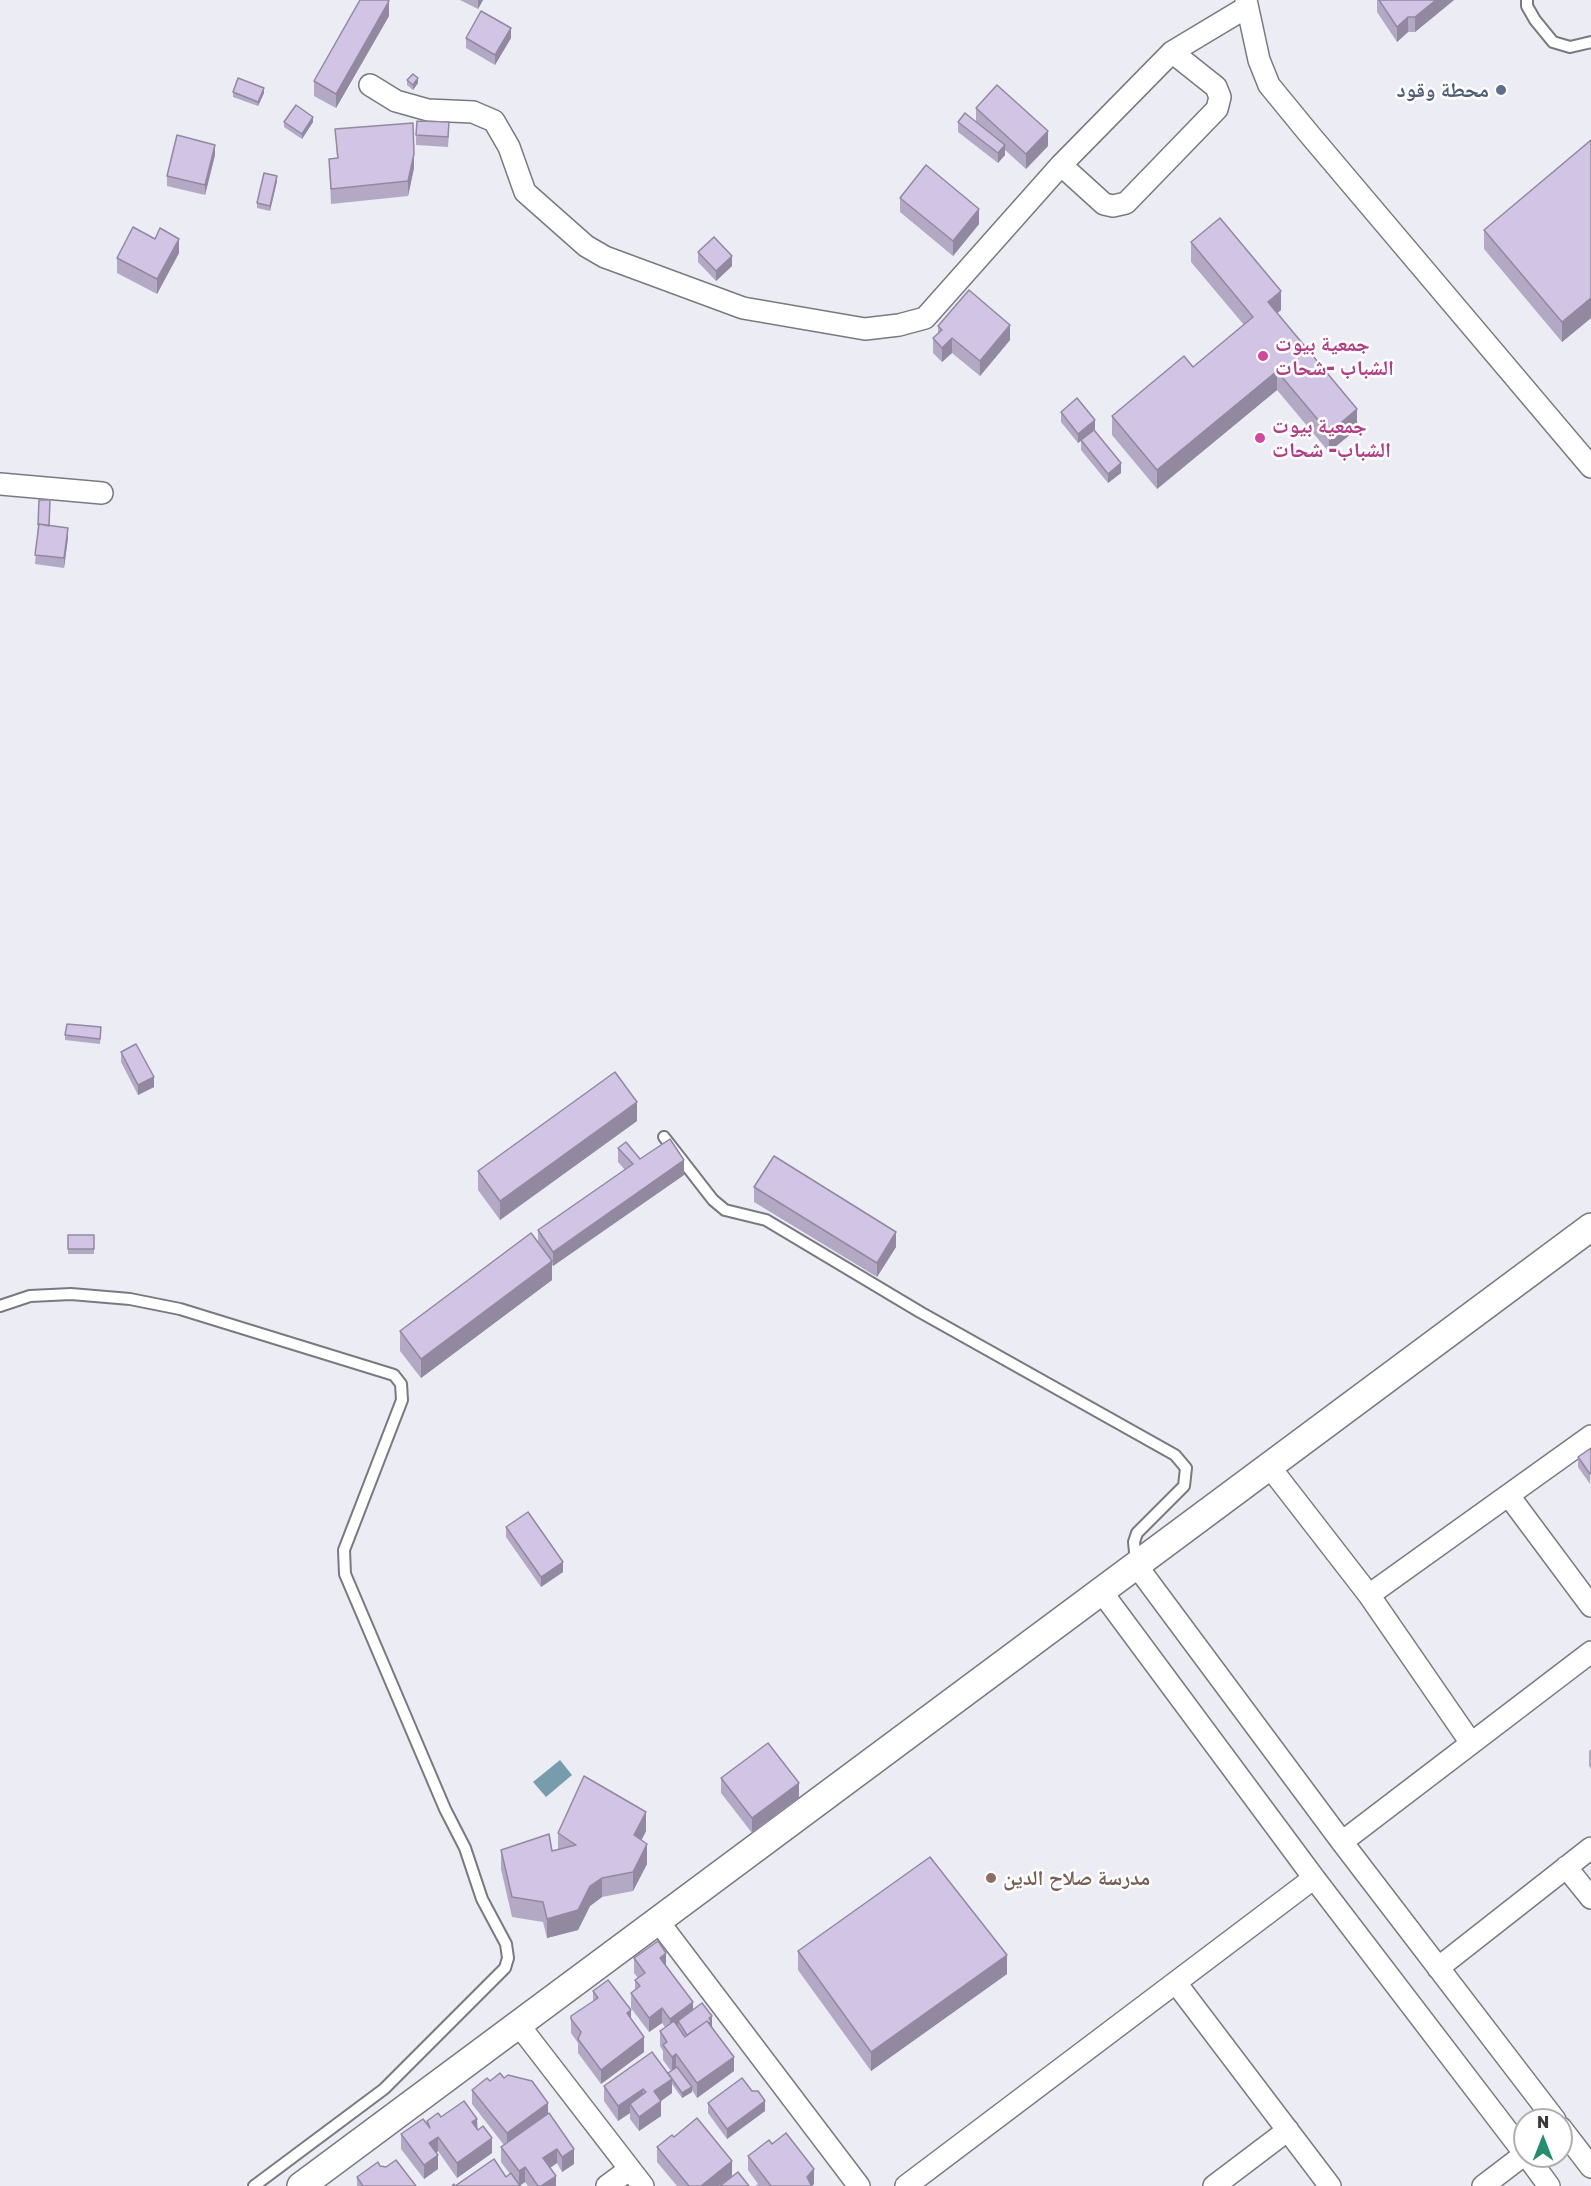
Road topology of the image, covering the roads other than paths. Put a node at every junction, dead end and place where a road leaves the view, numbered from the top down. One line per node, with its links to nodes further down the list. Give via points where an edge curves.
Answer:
1 (1527, 0): 3 (lane, via 1535,20 1553,42 1570,47)
2 (1246, 4): 4 (street); 7 (street, via 1269,85)
3 (1591, 42)
4 (1172, 52): 6 (street); 6 (street, via 1216,87 1220,97 1217,110 1126,203 1104,204)
5 (370, 85): 6 (street, via 396,102 428,110 472,112 494,121 509,147 525,192 586,246 605,257 743,308 865,329 925,318)
6 (1061, 165)
7 (1591, 467)
8 (0, 484): 9 (street)
9 (102, 493)
10 (664, 1137): 16 (lane, via 725,1210 766,1220 920,1312 1175,1455 1186,1468 1184,1486 1137,1533)
11 (1591, 1227): 14 (street)
12 (0, 1306): 39 (lane, via 30,1296 61,1294 129,1299 180,1310 394,1376 401,1384 402,1400 344,1550 345,1574 465,1848 482,1899 506,1944 508,1958 505,1968 384,2089)
13 (1591, 1436): 15 (street)
14 (1269, 1466): 16 (street); 18 (street)
15 (1509, 1496): 18 (street); 19 (street)
16 (1136, 1565): 17 (street); 22 (street)
17 (1101, 1591): 25 (street); 27 (street)
18 (1369, 1595): 21 (street)
19 (1591, 1606)
20 (1591, 1652): 21 (street)
21 (1471, 1743): 22 (street)
22 (1342, 1842): 28 (street)
23 (1591, 1848): 24 (street)
24 (1566, 1867): 26 (street); 28 (street)
25 (1314, 1878): 29 (street); 33 (street)
26 (1591, 1898)
27 (658, 1921): 30 (street); 42 (street)
28 (1438, 1968): 31 (street)
29 (1176, 1983): 32 (street); 43 (street)
30 (518, 2024): 38 (street); 40 (street)
31 (1546, 2108)
32 (1288, 2130): 44 (street); 45 (street)
33 (1513, 2137)
34 (1573, 2144): 36 (street)
35 (1513, 2164): 46 (street)
36 (1591, 2167)
37 (1536, 2168): 47 (street)
38 (636, 2177): 41 (street)
39 (254, 2186)
40 (301, 2186)
41 (607, 2186)
42 (859, 2186)
43 (906, 2186)
44 (1214, 2186)
45 (1330, 2186)
46 (1483, 2186)
47 (1549, 2186)

